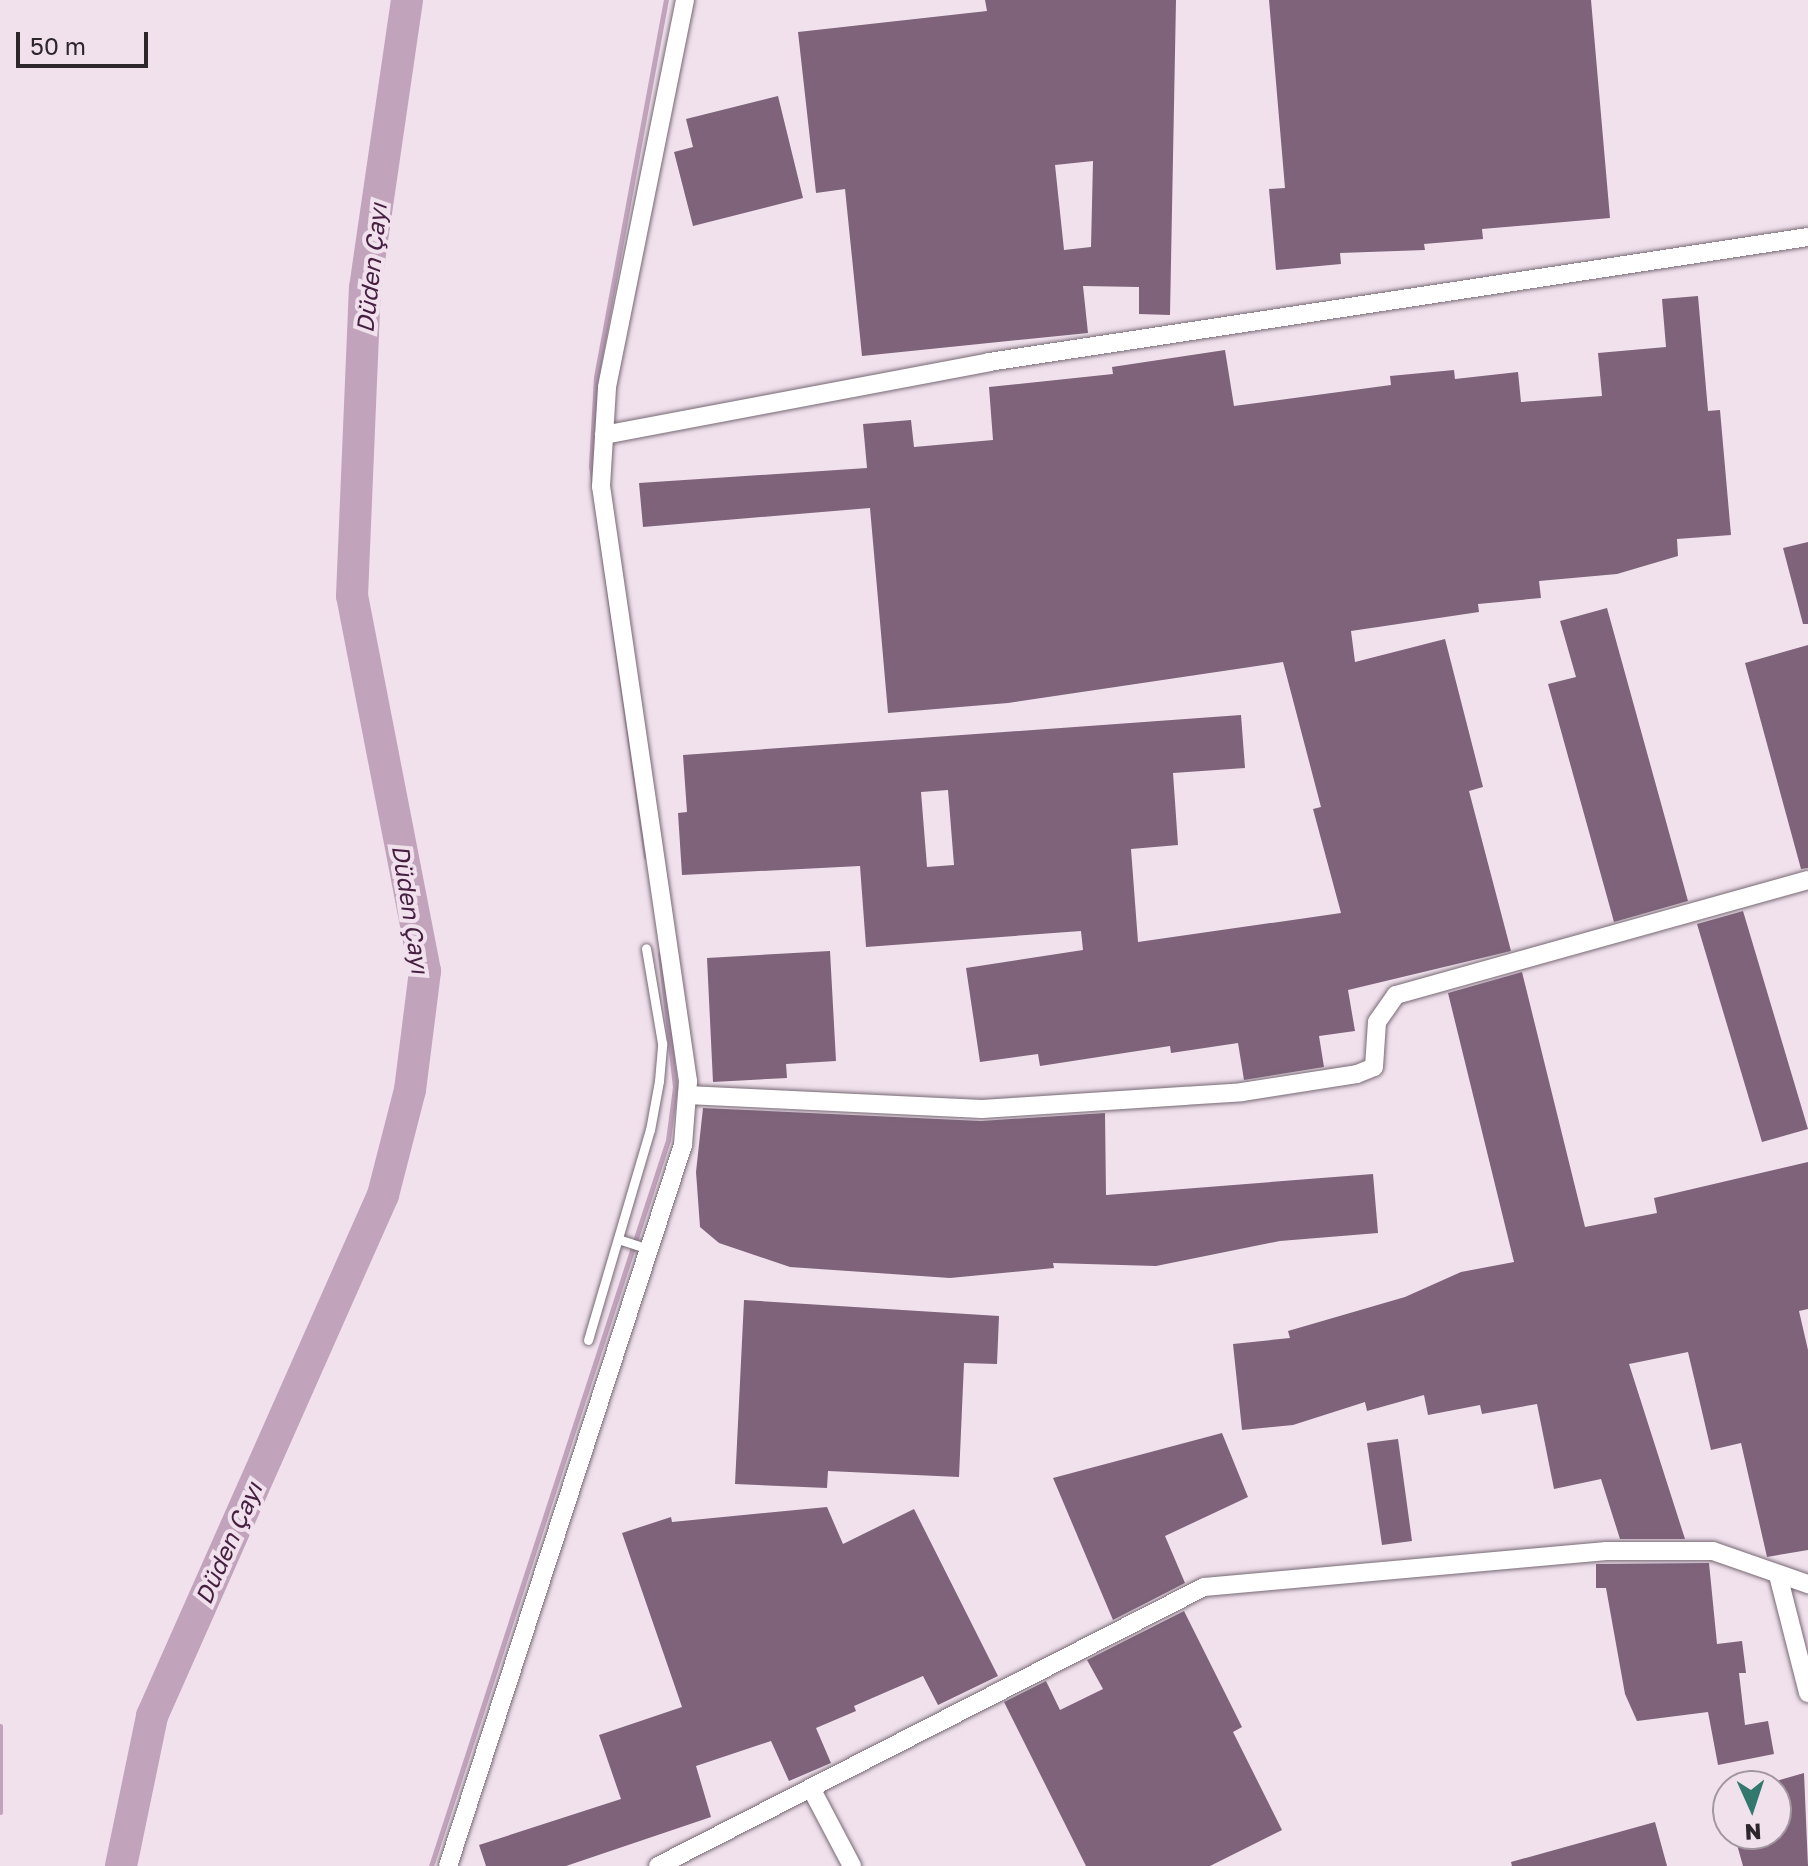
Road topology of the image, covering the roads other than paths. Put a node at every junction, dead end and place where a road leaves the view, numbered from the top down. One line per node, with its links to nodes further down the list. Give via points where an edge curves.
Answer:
1 (685, 0): 3 (street, via 607,387)
2 (1808, 237): 3 (street, via 989,362)
3 (604, 435): 6 (street, via 601,486 673,964)
4 (1808, 880): 6 (street, via 1396,995 1377,1022 1374,1067 1357,1074 1242,1092 996,1108)
5 (646, 948): 7 (lane, via 662,1043 660,1072)
6 (687, 1095): 8 (street, via 683,1145)
7 (623, 1240): 8 (lane); 9 (lane)
8 (648, 1249): 14 (street)
9 (588, 1340)
10 (1778, 1575): 11 (street); 12 (street); 13 (street, via 1713,1551 1606,1551 1204,1587)
11 (1808, 1584)
12 (1808, 1693)
13 (813, 1792): 15 (street); 16 (street)
14 (448, 1866)
15 (658, 1866)
16 (852, 1866)

